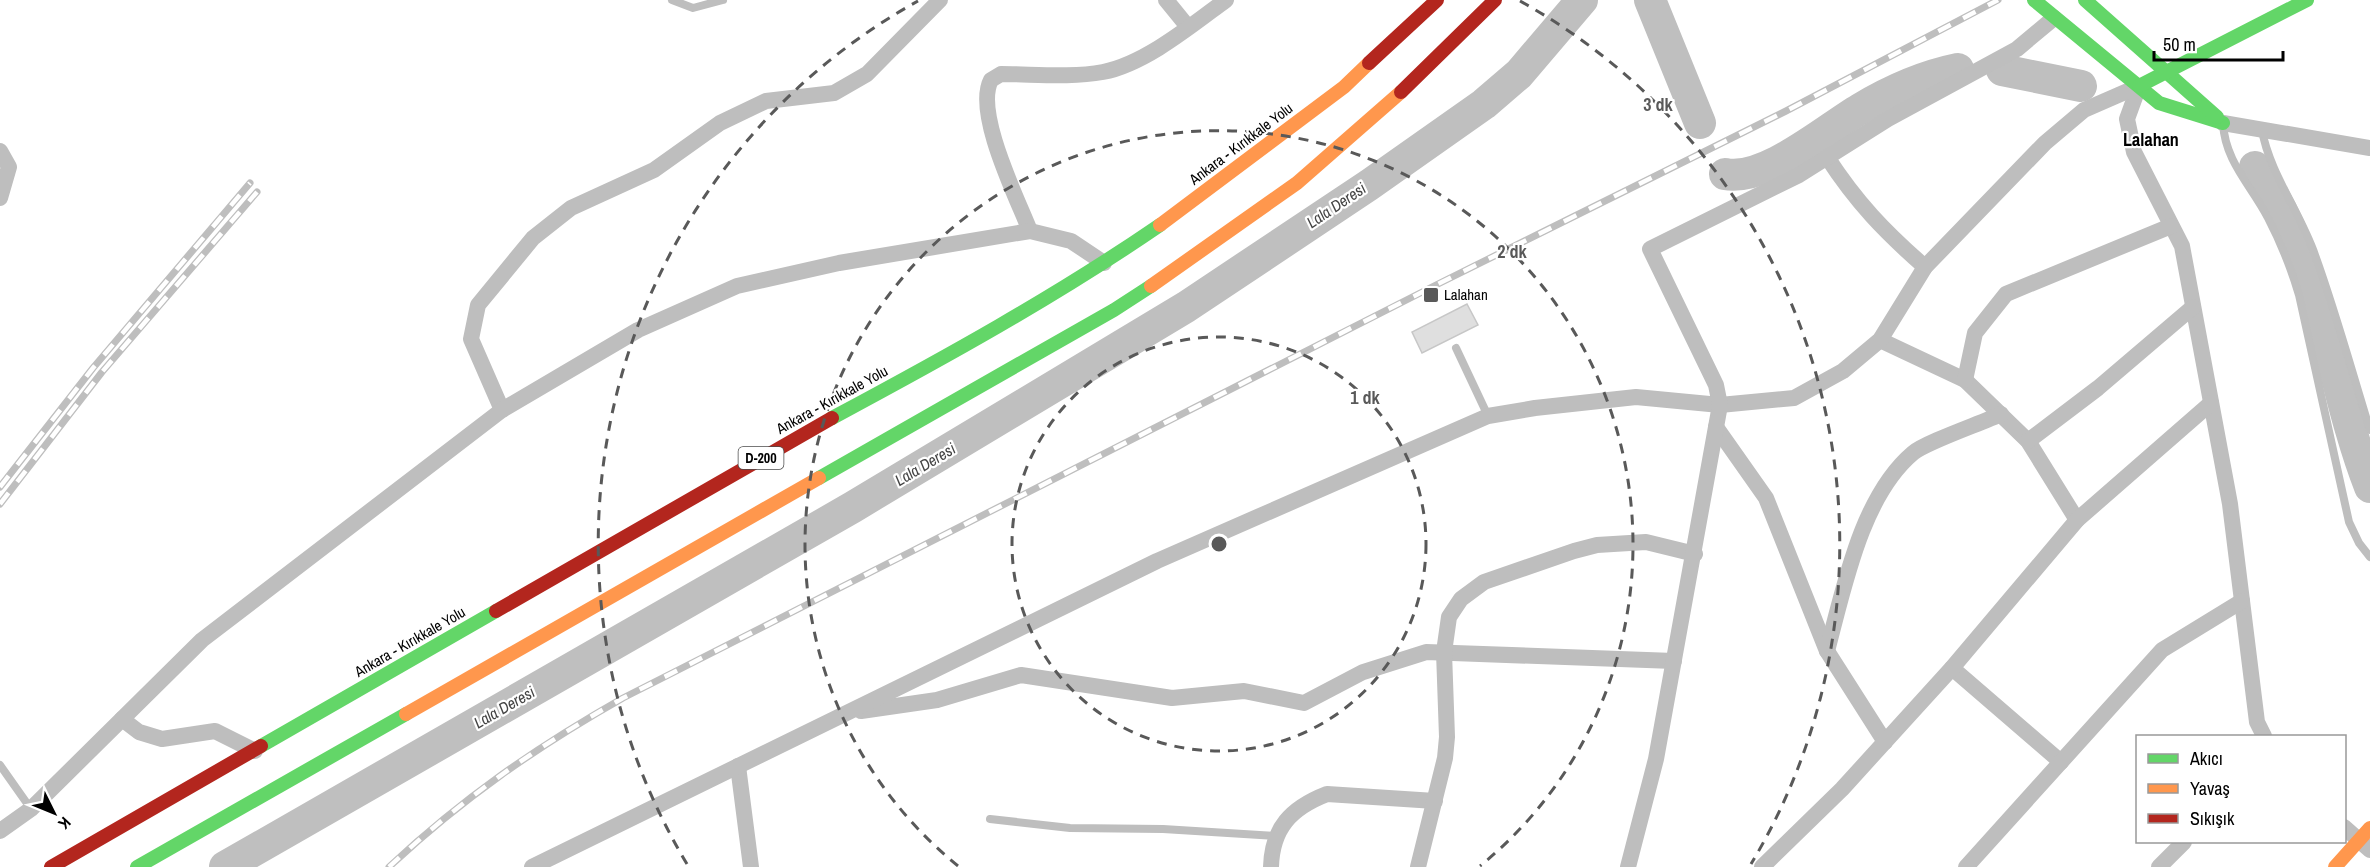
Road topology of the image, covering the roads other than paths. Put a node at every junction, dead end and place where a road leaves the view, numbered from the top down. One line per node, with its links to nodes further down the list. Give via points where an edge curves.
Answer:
1 (672, 0): 2 (lane, via 693,8)
2 (723, 0)
3 (940, 0): 31 (street, via 867,74 834,93 766,101 720,123 654,170 571,208 533,238 478,304 471,339)
4 (1166, 0): 12 (street)
5 (1226, 0): 12 (street)
6 (1437, 0): 23 (main road, Ankara - Kırıkkale Yolu / D-200, via 1344,87)
7 (1495, 0): 62 (main road, via 1372,119 1296,183 1114,310)
8 (2034, 0): 11 (main road)
9 (2085, 0): 13 (main road)
10 (2307, 0): 13 (main road)
11 (2054, 18): 14 (main road); 19 (street, via 2017,49)
12 (1188, 27): 22 (street, via 1114,70 1086,74 1001,74 991,80 988,93 992,137)
13 (2169, 73): 14 (main road); 15 (main road)
14 (2139, 86): 15 (main road, via 2159,103); 21 (street, via 2127,119 2134,152); 24 (street, via 2084,110 2045,143)
15 (2223, 123): 16 (street); 39 (lane, via 2229,154 2267,215 2290,266 2349,522)
16 (2262, 130): 17 (street); 35 (lane, via 2267,154 2315,255)
17 (2370, 148)
18 (0, 152): 20 (street, via 9,166)
19 (1827, 157): 24 (street, via 1878,226); 30 (street, via 1770,191 1650,249 1716,385)
20 (0, 198)
21 (2171, 226): 25 (street, via 2182,246); 28 (street, via 2006,294 1975,333)
22 (1030, 231): 23 (street, via 1071,241); 31 (street, via 839,263 737,285 638,330)
23 (1104, 263): 49 (main road, Ankara - Kırıkkale Yolu / D-200, via 974,342 824,422)
24 (1925, 267): 26 (street)
25 (2193, 307): 29 (street); 36 (street)
26 (1880, 340): 28 (street); 30 (street, via 1844,371 1794,398)
27 (1456, 348): 33 (lane)
28 (1965, 380): 32 (street)
29 (2211, 403): 37 (street); 40 (street, via 2230,504)
30 (1720, 405): 33 (street, via 1636,398); 34 (street)
31 (502, 410): 46 (street, via 202,640)
32 (2001, 414): 36 (street); 41 (street, via 1914,452 1875,499 1850,565)
33 (1488, 416): 45 (street, via 1157,561)
34 (1716, 427): 38 (street); 41 (street, via 1766,498)
35 (2370, 430)
36 (2028, 441): 37 (street)
37 (2077, 520): 44 (street)
38 (1695, 554): 42 (street, via 1646,542 1598,545 1484,582 1454,608); 43 (street)
39 (2370, 557)
40 (2242, 601): 47 (street, via 2257,722); 50 (street, via 2162,650)
41 (1827, 651): 48 (street)
42 (1444, 652): 43 (street); 45 (street, via 1426,651 1363,672 1304,703 1244,691 1172,698 1021,675 937,700); 53 (street, via 1447,737)
43 (1674, 661): 67 (street, via 1656,759)
44 (1952, 668): 48 (street); 50 (street)
45 (846, 713): 52 (street)
46 (122, 718): 49 (street, via 139,732 162,739 215,731); 54 (street)
47 (2264, 735)
48 (1885, 742): 68 (street)
49 (255, 751): 61 (main road, Ankara - Kırıkkale Yolu / D-200)
50 (2061, 762): 69 (street)
51 (0, 765): 54 (lane)
52 (738, 766): 63 (street); 64 (street)
53 (1435, 801): 58 (street, via 1327,794 1302,806); 66 (street)
54 (31, 809): 57 (street)
55 (990, 819): 58 (lane, via 1070,828 1163,828)
56 (2346, 828): 59 (street)
57 (0, 831)
58 (1276, 836): 65 (street)
59 (2366, 839): 71 (main road)
60 (2183, 843): 70 (street)
61 (51, 867)
62 (137, 867)
63 (532, 867)
64 (751, 867)
65 (1271, 867)
66 (1418, 867)
67 (1628, 867)
68 (1762, 867)
69 (1966, 867)
70 (2159, 867)
71 (2335, 867)

